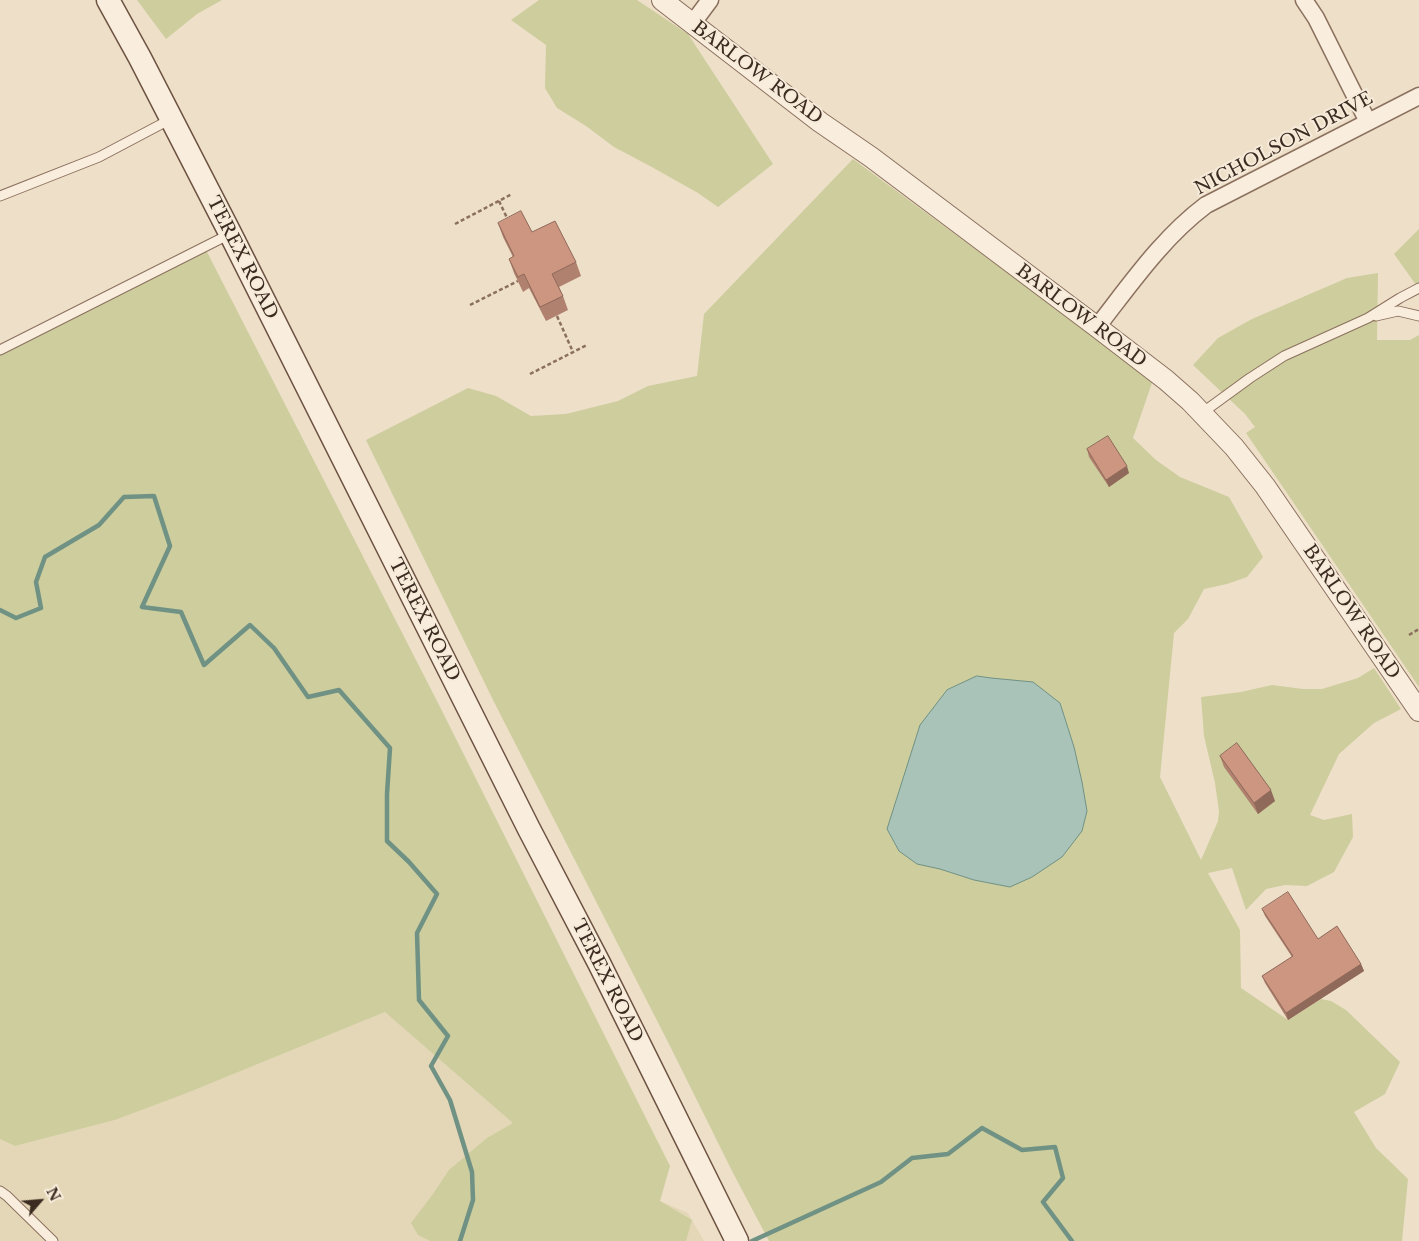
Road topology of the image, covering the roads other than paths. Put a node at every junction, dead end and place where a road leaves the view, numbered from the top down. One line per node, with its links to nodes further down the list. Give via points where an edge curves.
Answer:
1 (108, 0): 7 (main road, TEREX ROAD)
2 (662, 0): 5 (street, BARLOW ROAD)
3 (710, 0): 5 (street)
4 (1304, 0): 8 (street)
5 (692, 24): 14 (street, BARLOW ROAD)
6 (1419, 96): 8 (street, NICHOLSON DRIVE)
7 (172, 119): 9 (lane, via 99,157); 10 (main road, TEREX ROAD)
8 (1368, 122): 14 (street, NICHOLSON DRIVE, via 1206,205 1191,216 1162,244)
9 (0, 196)
10 (230, 234): 15 (lane); 19 (main road, TEREX ROAD)
11 (1419, 288): 13 (lane)
12 (1419, 316): 13 (lane, via 1398,311)
13 (1368, 318): 16 (lane, via 1284,356)
14 (1097, 327): 16 (street, BARLOW ROAD, via 1166,380)
15 (0, 350)
16 (1202, 413): 17 (street, BARLOW ROAD, via 1265,486)
17 (1419, 711)
18 (0, 1191): 20 (lane)
19 (737, 1239)
20 (53, 1241)

